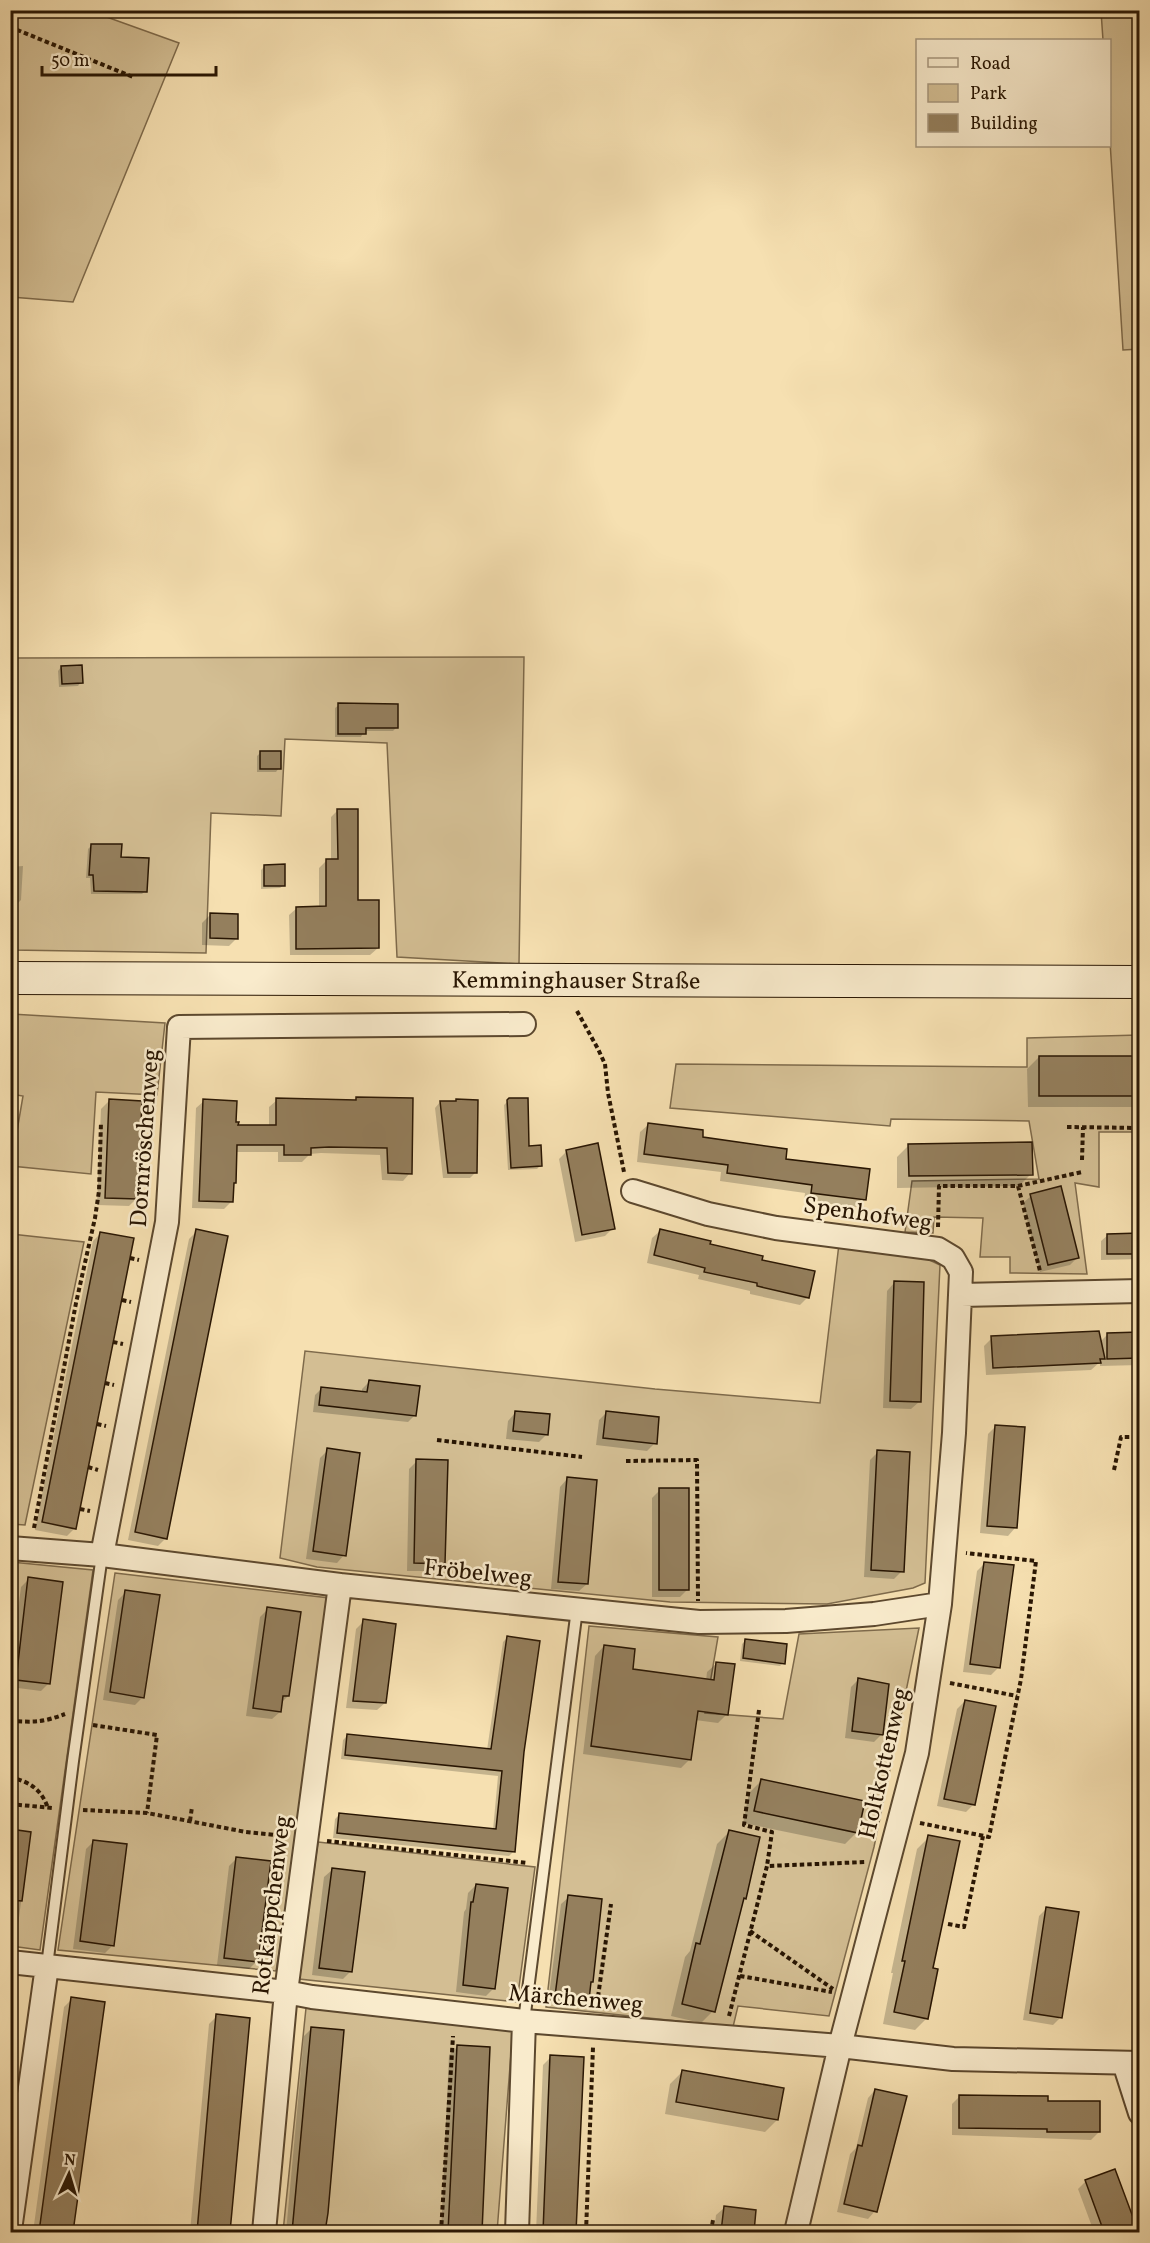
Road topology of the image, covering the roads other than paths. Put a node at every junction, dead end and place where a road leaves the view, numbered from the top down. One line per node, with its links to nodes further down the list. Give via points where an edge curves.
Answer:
1 (10, 978): 2 (main road, Kemminghauser Straße)
2 (1140, 982)
3 (524, 1024): 8 (street, Dornröschenweg, via 179,1027 167,1222)
4 (633, 1191): 6 (street, Spenhofweg, via 708,1214 777,1228 938,1249 953,1258 962,1272)
5 (1140, 1291): 6 (street)
6 (961, 1295): 10 (street, Holtkottenweg)
7 (20, 1549): 8 (street, Fröbelweg)
8 (102, 1555): 9 (street, Fröbelweg); 13 (lane)
9 (340, 1585): 11 (street, Fröbelweg); 14 (street, Rotkäppchenweg)
10 (940, 1604): 11 (street, Fröbelweg, via 786,1621 699,1622); 16 (street, Holtkottenweg, via 917,1753)
11 (577, 1609): 15 (lane)
12 (10, 1962): 13 (street, Märchenweg)
13 (47, 1966): 14 (street, Märchenweg); 19 (street)
14 (286, 1992): 15 (street, Märchenweg); 20 (street, Rotkäppchenweg)
15 (524, 2021): 16 (street, Märchenweg); 21 (street)
16 (840, 2046): 17 (street, Märchenweg, via 953,2059); 22 (street, Holtkottenweg)
17 (1132, 2063): 18 (street)
18 (1140, 2113)
19 (10, 2230)
20 (264, 2232)
21 (517, 2232)
22 (796, 2232)

